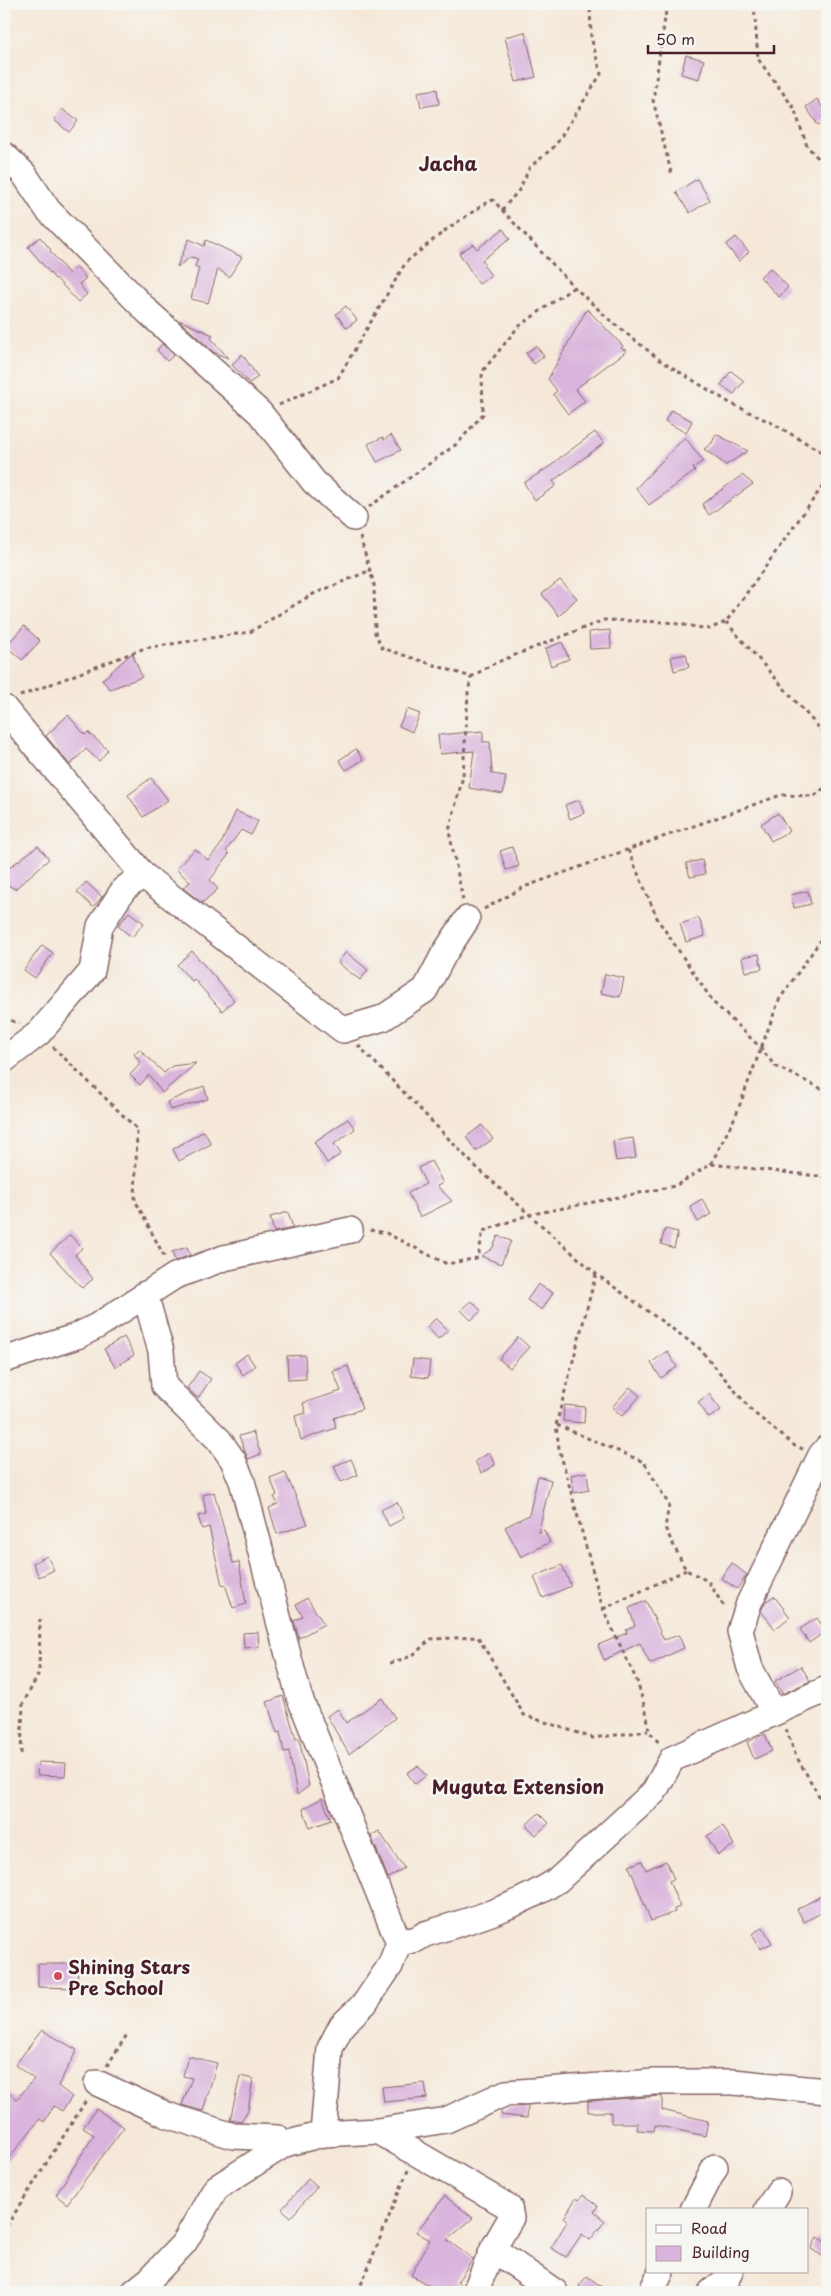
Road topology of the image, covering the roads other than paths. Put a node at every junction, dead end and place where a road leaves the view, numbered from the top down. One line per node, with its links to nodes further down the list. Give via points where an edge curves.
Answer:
1 (4, 155): 2 (street, via 24,174 48,210 141,305 260,414 314,482)
2 (354, 518)
3 (8, 704): 4 (street)
4 (143, 875): 5 (street, via 343,1030 384,1018 425,990); 6 (street, via 124,889 100,926 92,972 39,1033)
5 (467, 919)
6 (4, 1060)
7 (350, 1230): 8 (street, via 224,1258 175,1276)
8 (145, 1294): 9 (street, via 76,1336); 13 (street, via 161,1352 164,1386 219,1440 242,1481 299,1696)
9 (4, 1360)
10 (824, 1451): 12 (street, via 749,1603 740,1631 750,1668)
11 (827, 1689): 12 (street)
12 (777, 1712): 13 (street, via 672,1758 654,1792 552,1884 493,1913)
13 (399, 1943): 17 (street, via 390,1966 366,2003 342,2025 330,2048)
14 (97, 2082): 18 (street, via 167,2115 233,2136 278,2138)
15 (827, 2091): 16 (street, via 733,2082 654,2082 506,2093 446,2120)
16 (378, 2130): 17 (street); 21 (street, via 509,2207 511,2218)
17 (323, 2134): 18 (street)
18 (285, 2144): 24 (street, via 216,2188 184,2242)
19 (715, 2167): 20 (street)
20 (694, 2208)
21 (493, 2250): 25 (street); 26 (street)
22 (660, 2274): 27 (street)
23 (729, 2274): 28 (street)
24 (134, 2292)
25 (475, 2292)
26 (555, 2292)
27 (651, 2292)
28 (711, 2292)

